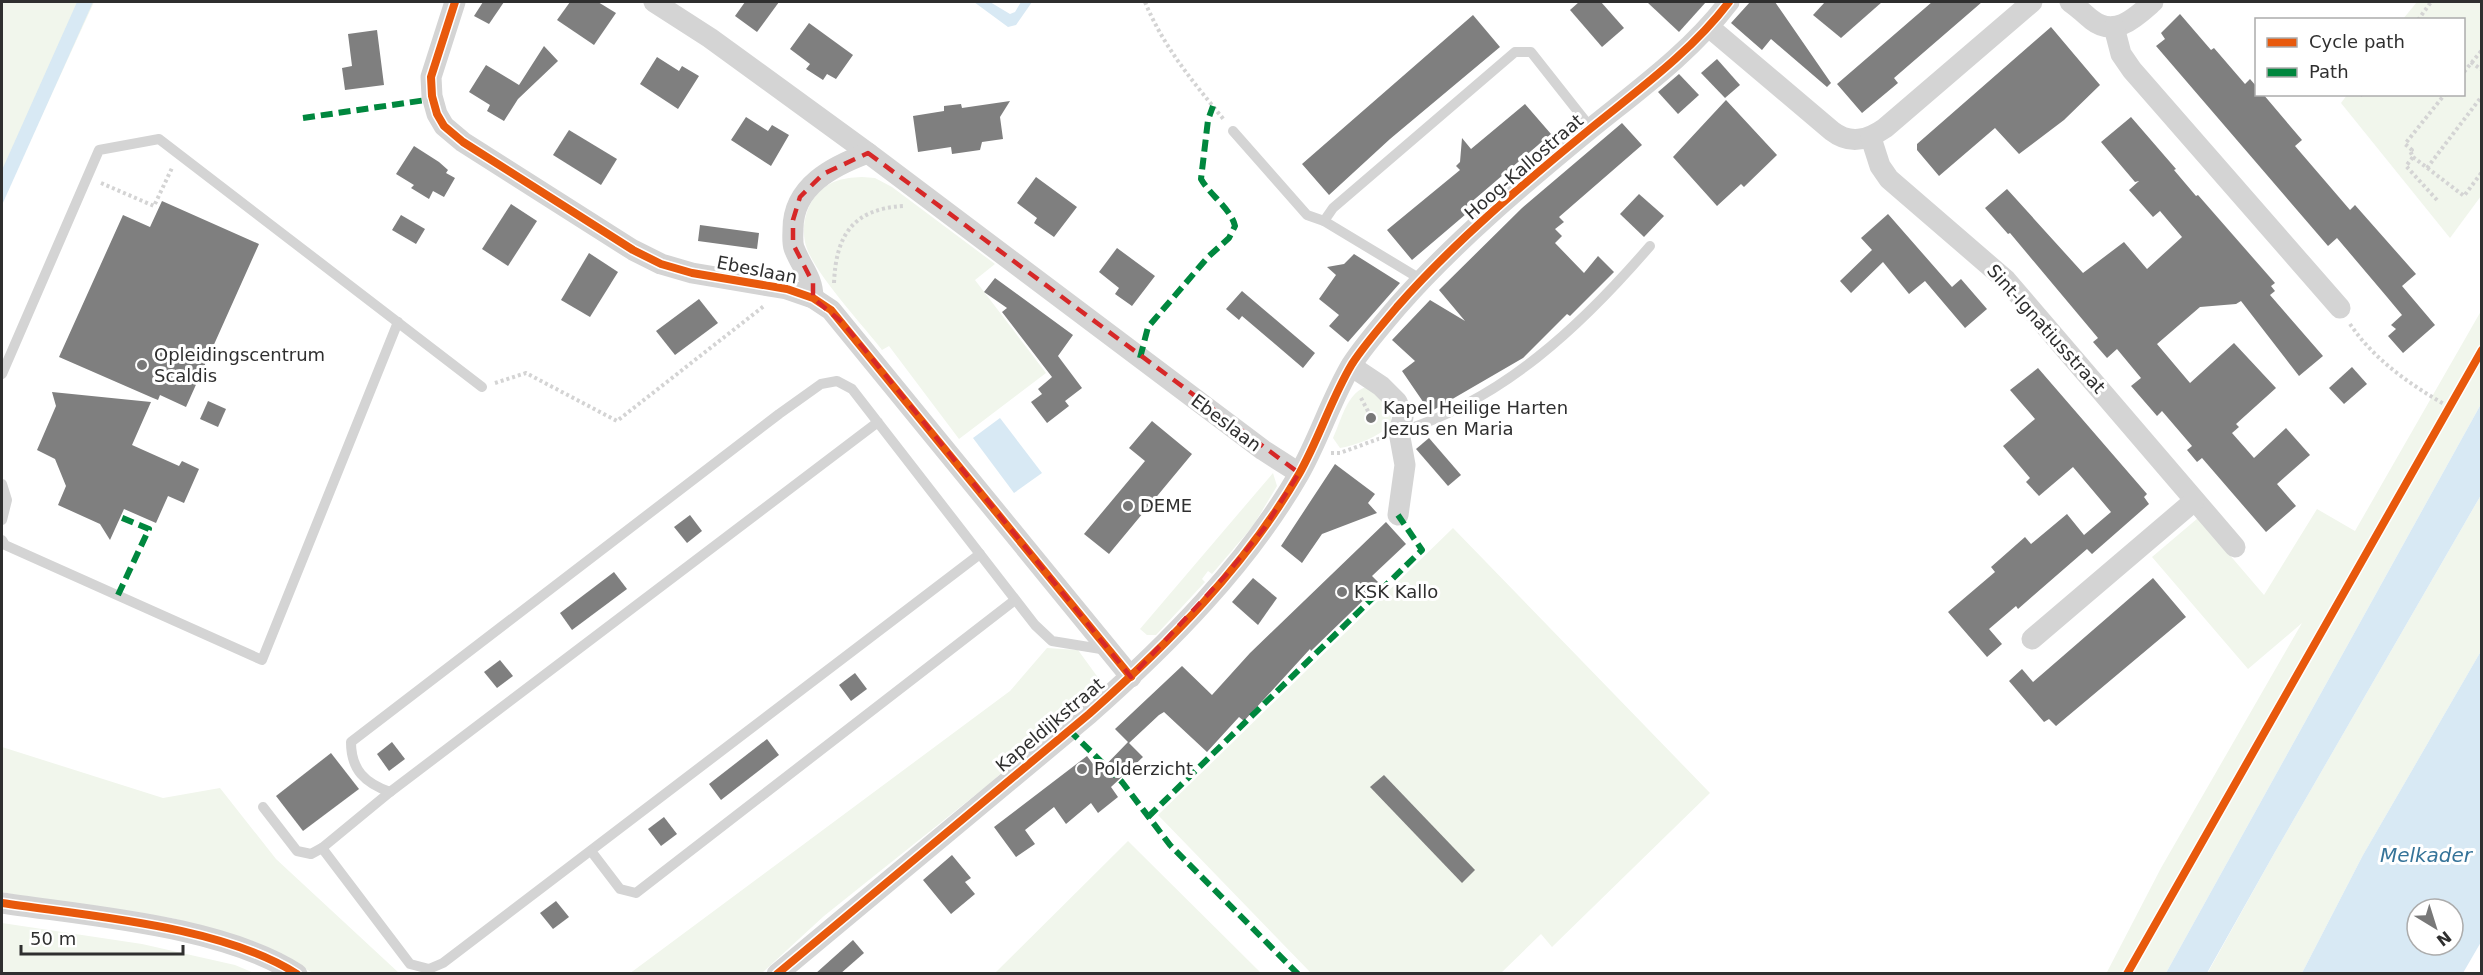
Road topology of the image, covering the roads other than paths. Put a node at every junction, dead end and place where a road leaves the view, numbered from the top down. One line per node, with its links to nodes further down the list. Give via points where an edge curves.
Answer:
1 (455, 2): 16 (street, Ebeslaan, via 431,77 432,96 444,126 499,166 661,264 787,289)
2 (654, 2): 12 (street, Ebeslaan)
3 (1729, 2): 7 (street, Hoog-Kallostraat)
4 (2032, 2): 11 (street)
5 (2070, 2): 8 (street, via 2092,21)
6 (2153, 2): 8 (street, via 2125,25)
7 (1709, 27): 9 (street, Hoog-Kallostraat); 11 (street, via 1840,137)
8 (2114, 27): 17 (street, via 2121,54 2132,70)
9 (1591, 128): 13 (lane, via 1531,52 1515,52 1333,208); 15 (street, Hoog-Kallostraat)
10 (1233, 131): 13 (lane, via 1307,215)
11 (1871, 138): 26 (street, Sint-Ignatiusstraat, via 1888,179 2006,280)
12 (868, 153): 16 (street, Ebeslaan, via 823,174 800,197 793,220 793,244); 24 (street, Ebeslaan)
13 (1324, 220): 15 (lane)
14 (1650, 246): 23 (lane, via 1607,296 1525,369 1438,420)
15 (1422, 280): 19 (street, Hoog-Kallostraat)
16 (822, 304): 34 (street, Ebeslaan)
17 (2340, 308)
18 (398, 322): 20 (lane, via 159,139 99,150); 21 (lane); 29 (lane, via 262,660)
19 (1351, 366): 23 (street, via 1369,375 1397,402 1403,417); 24 (street, Kapeldijkstraat)
20 (2, 374)
21 (482, 387)
22 (878, 422): 31 (lane); 36 (lane); 36 (lane, via 852,389 837,381 821,384 769,422 351,742 351,758 370,785)
23 (1399, 432): 27 (street, via 1405,465)
24 (1299, 473): 35 (street, Kapeldijkstraat, via 1265,527)
25 (2, 484): 28 (lane, via 7,500)
26 (2194, 501): 30 (street, Sint-Ignatiusstraat); 33 (street)
27 (1398, 515)
28 (2, 520)
29 (2, 540)
30 (2235, 548)
31 (980, 554): 32 (lane); 39 (lane)
32 (1015, 600): 34 (lane, via 1052,641); 39 (lane, via 636,893 620,890)
33 (2032, 639)
34 (1111, 651): 35 (street, Ebeslaan)
35 (1131, 677): 42 (street, Kapeldijkstraat)
36 (390, 792): 38 (lane)
37 (263, 807): 38 (lane, via 297,851 311,854)
38 (322, 848): 39 (lane, via 410,964 429,969 443,963)
39 (591, 850)
40 (2, 903): 41 (street, via 145,925 240,946)
41 (297, 974)
42 (777, 974)

